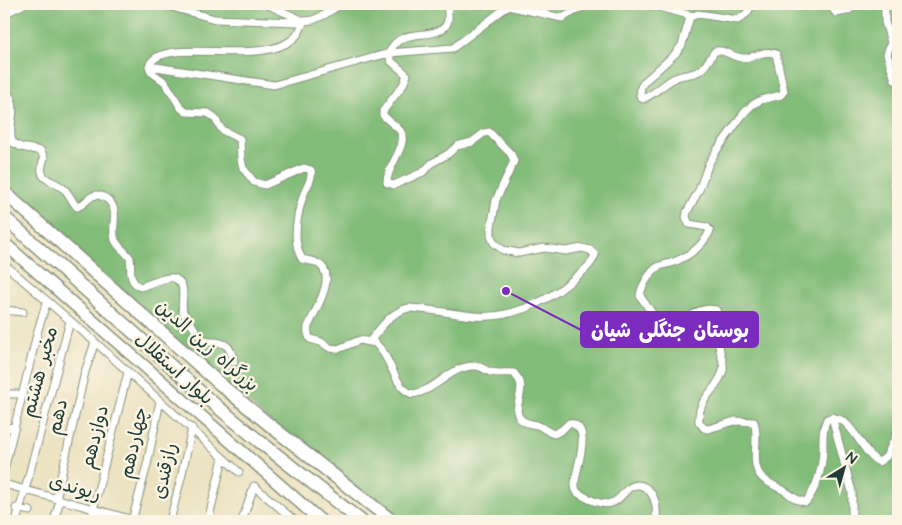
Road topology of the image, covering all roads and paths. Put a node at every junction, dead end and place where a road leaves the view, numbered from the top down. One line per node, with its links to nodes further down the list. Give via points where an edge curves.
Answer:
1 (24, 4): 12 (street)
2 (161, 4): 14 (street, via 215,19)
3 (266, 4): 14 (street)
4 (342, 4): 14 (street, via 324,15)
5 (446, 4): 15 (street, via 448,21 444,26 432,34 405,37 396,42)
6 (588, 4): 15 (street, via 562,18 508,6 452,48)
7 (648, 4): 13 (street)
8 (752, 4): 13 (street, via 738,20)
9 (829, 4): 10 (street, via 836,13 840,13)
10 (858, 4)
11 (885, 4): 17 (street, via 885,22 891,42 887,54)
12 (4, 12)
13 (693, 16): 35 (street, via 687,22 682,45 676,54 644,82 640,96 643,99 677,77 703,69 715,51 721,50 740,58 762,52 776,54 784,91 781,95 761,100 744,112 709,163 686,217 689,224 707,227 710,231 708,237 685,257 655,268 640,290 640,296 652,313 657,336 668,335 697,311 716,310 720,320 723,370 701,405 699,422 708,429 735,421 754,422 760,476 799,501 806,502 817,485 822,464 824,425)
14 (304, 21): 16 (street, via 298,34 284,45 272,49 238,53 182,50 157,57)
15 (389, 53): 16 (street, via 274,84); 28 (street, via 391,61 407,75 383,111 402,135 388,173 389,185 418,175 457,146 489,132 514,161 496,200 491,228 494,243 503,250 519,253 544,248 566,251 582,248 595,254 587,268 554,296 528,307 476,316 409,308 392,315)
16 (149, 66): 28 (street, via 151,72 165,82 181,108 186,112 208,113 222,130 240,139 243,168 254,182 265,185 304,168 311,170 312,176 299,211 298,253 302,260 318,263 326,277 308,334 313,341 338,349 354,342)
17 (898, 82)
18 (4, 88): 30 (street, via 14,111 10,134 12,142 42,151 42,173 47,180 63,188 77,207 94,195 100,195 112,204 115,240 130,258 129,272 133,283 140,287 176,278 183,291 182,307 186,317 203,340 230,348)
19 (4, 192): 60 (highway, بزرگراه زین الدین, via 220,384)
20 (4, 217): 59 (highway, بزرگراه زین الدین, via 208,399)
21 (4, 243): 58 (main road, بلوار استقلال)
22 (4, 250): 57 (main road, بلوار استقلال)
23 (4, 264): 24 (street)
24 (47, 301): 27 (street); 37 (street)
25 (4, 310): 26 (street)
26 (23, 312)
27 (70, 321): 29 (street); 44 (street, مخبر هشتم)
28 (370, 341): 61 (street, via 380,347 400,384 412,394 470,367 514,373 521,384 519,418 549,433 554,434 569,423 579,430 582,445 574,484 578,493 594,501 612,503 638,484 650,491 656,502)
29 (95, 342): 31 (street); 45 (street, دهم, via 85,372)
30 (234, 362)
31 (128, 372): 34 (street); 47 (street, دوازدهم)
32 (4, 373): 33 (street, via 4,391)
33 (17, 394)
34 (160, 402): 38 (street); 52 (street, چهاردهم)
35 (832, 417): 39 (street, via 852,430 871,458 879,462 886,457); 62 (street, via 852,492)
36 (4, 427): 37 (street)
37 (15, 428): 41 (street)
38 (192, 428): 40 (street); 53 (street, رازقندی)
39 (898, 432)
40 (223, 458): 42 (street); 54 (street)
41 (4, 470)
42 (239, 472)
43 (4, 484): 44 (street, ریوندی)
44 (24, 492): 45 (street, ریوندی); 46 (street, مخبر هشتم)
45 (58, 500): 47 (street, ریوندی); 50 (street, دهم)
46 (17, 508): 48 (street); 49 (street, مخبر هشتم)
47 (93, 510): 51 (street, دوازدهم); 52 (street, ریوندی)
48 (30, 511)
49 (16, 521)
50 (54, 521)
51 (92, 521)
52 (134, 521)
53 (170, 521)
54 (208, 521)
55 (242, 521): 56 (street, via 254,486)
56 (295, 521)
57 (312, 521)
58 (321, 521)
59 (361, 521)
60 (392, 521)
61 (656, 521)
62 (852, 521)

